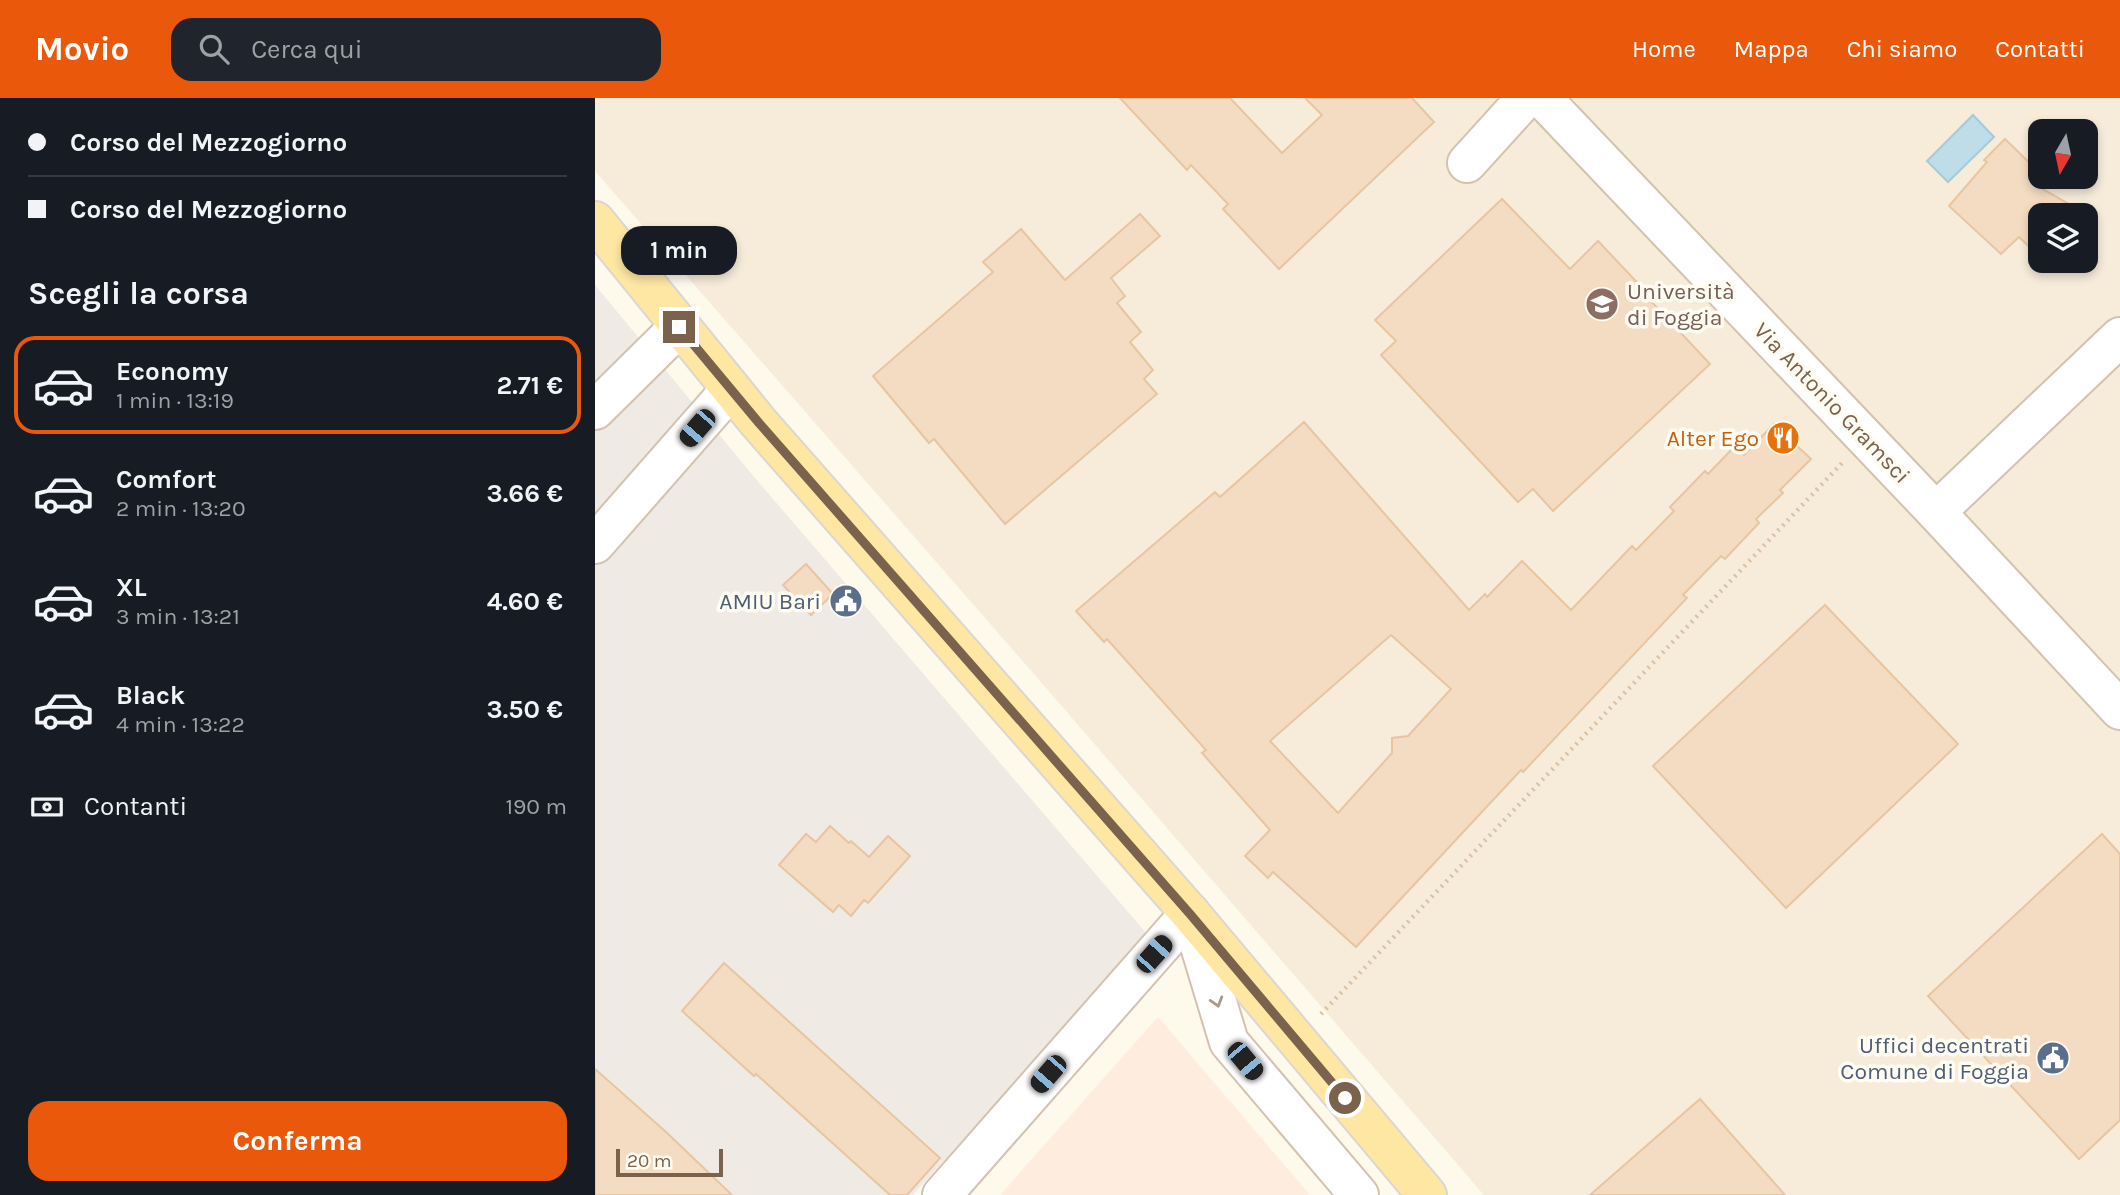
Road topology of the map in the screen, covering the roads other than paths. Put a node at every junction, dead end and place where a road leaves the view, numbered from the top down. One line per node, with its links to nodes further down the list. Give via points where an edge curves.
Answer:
1 (1543, 100): 2 (street); 8 (street, Via Antonio Gramsci)
2 (1467, 163)
3 (595, 221): 4 (main road)
4 (679, 327): 6 (main road); 7 (street)
5 (2120, 337): 8 (street)
6 (731, 389): 9 (street); 11 (main road)
7 (595, 410)
8 (1936, 512): 10 (street, Via Antonio Gramsci)
9 (595, 544)
10 (2120, 710)
11 (1190, 914): 12 (street); 13 (street, one-way to 13, via 1229,1042); 14 (main road)
12 (942, 1195)
13 (1359, 1195)
14 (1427, 1195)

